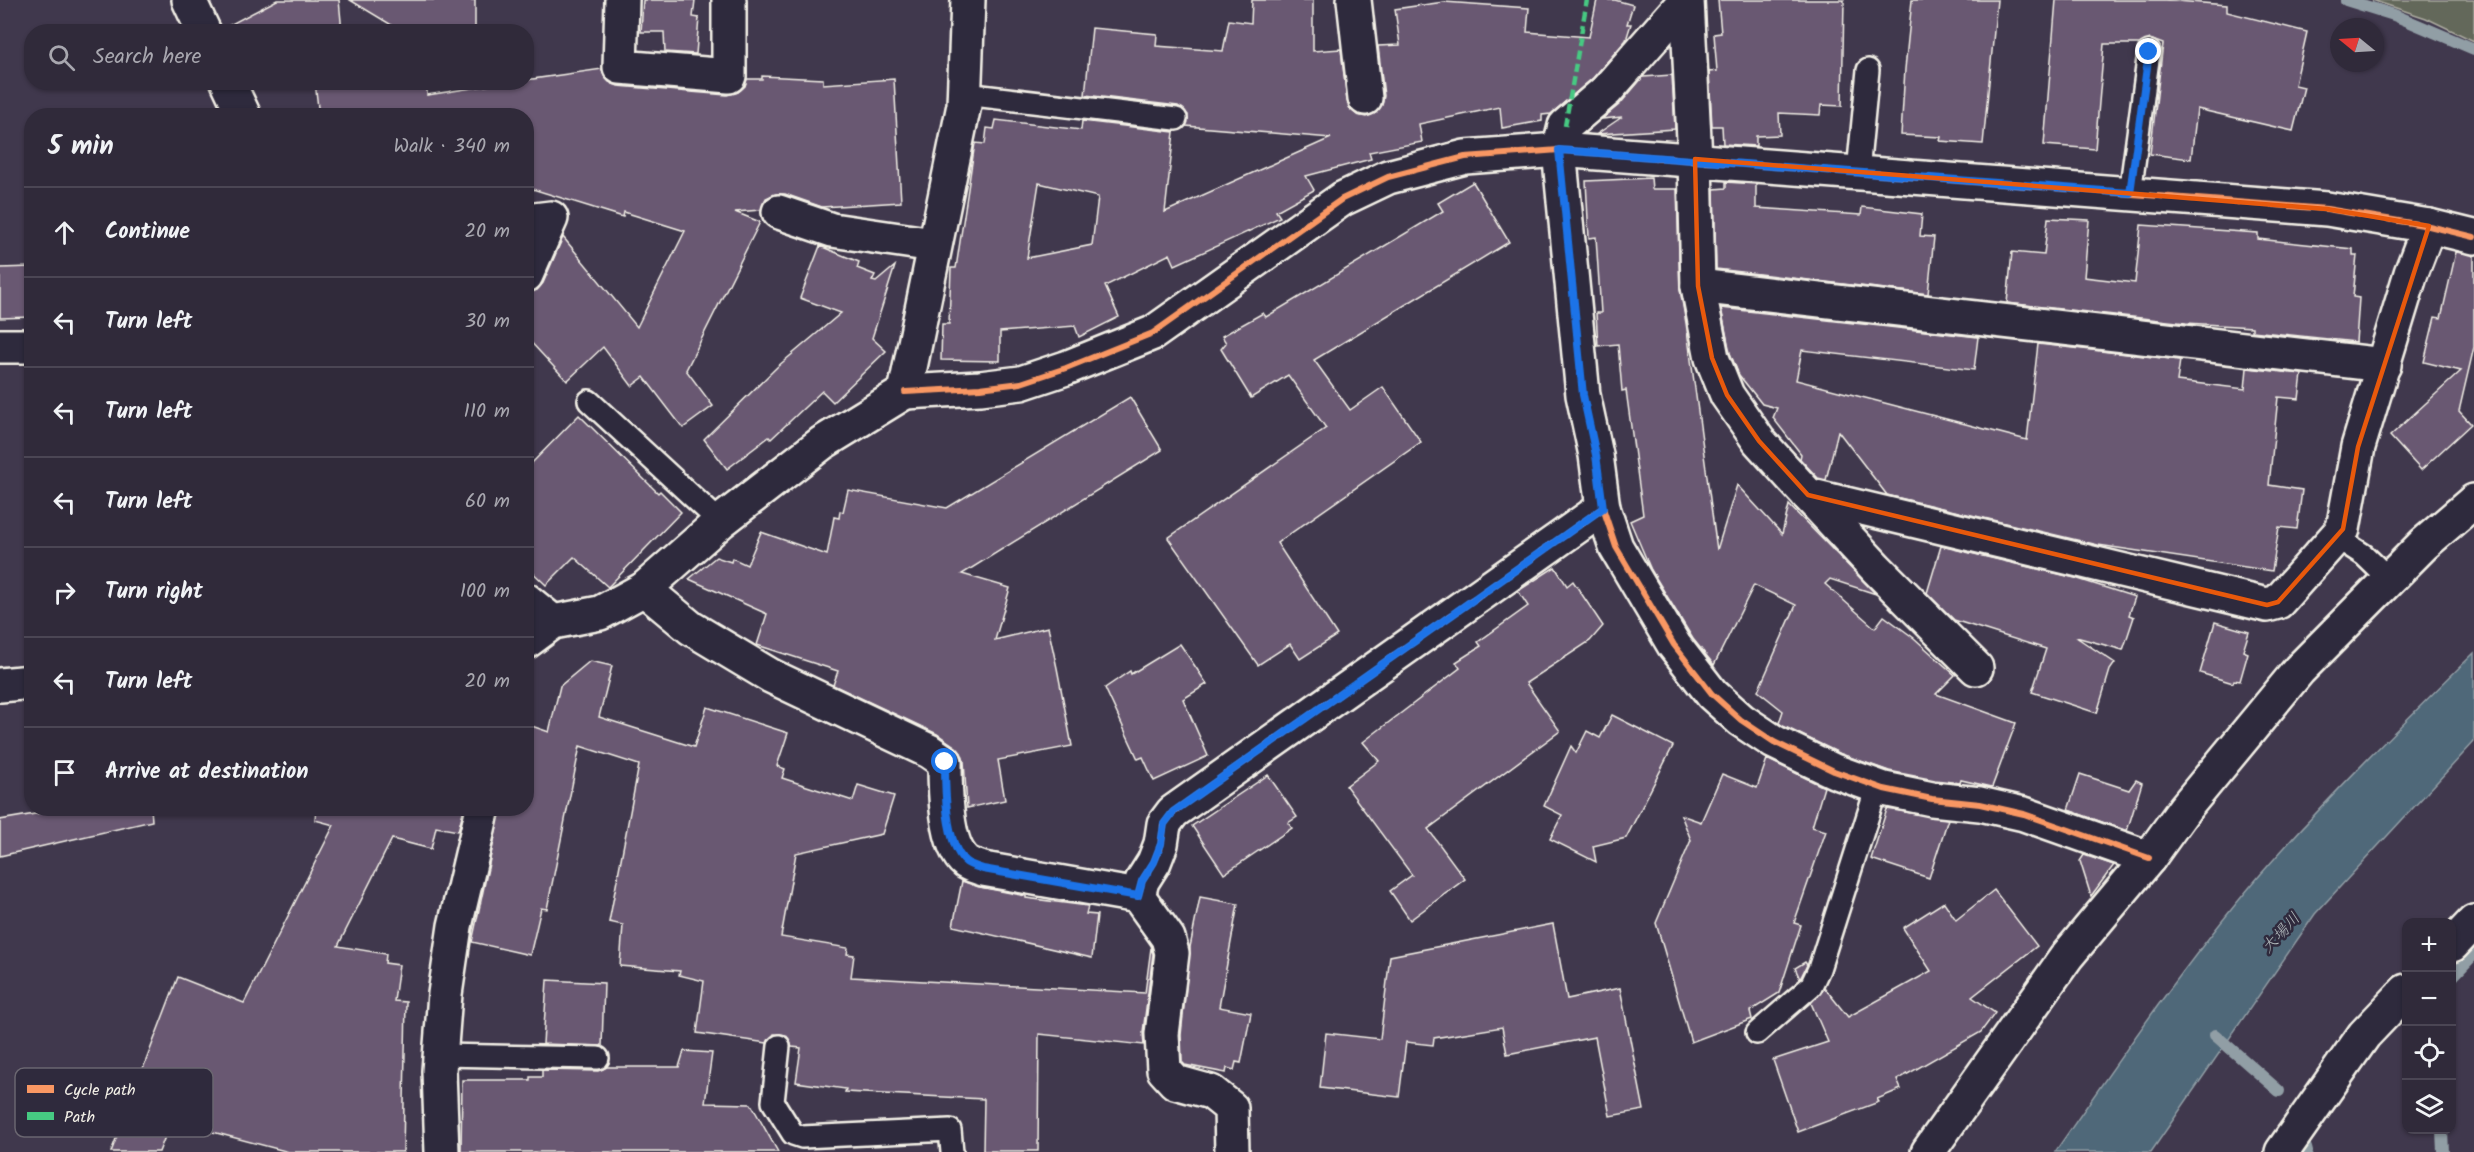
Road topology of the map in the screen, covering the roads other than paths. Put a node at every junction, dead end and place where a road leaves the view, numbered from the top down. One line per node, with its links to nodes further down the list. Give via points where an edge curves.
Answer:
1 (189, 0): 7 (street)
2 (621, 0): 3 (street, via 620,67 729,76)
3 (729, 0)
4 (968, 0): 11 (street)
5 (1354, 0): 12 (street)
6 (1687, 0): 15 (street, via 1606,91 1565,126); 16 (street)
7 (200, 24)
8 (2149, 52): 18 (lane)
9 (1868, 70): 17 (lane)
10 (232, 90): 13 (street)
11 (965, 94): 14 (lane); 23 (street)
12 (1365, 98)
13 (240, 108)
14 (1176, 119)
15 (1559, 150): 16 (street); 29 (street, via 1465,157 1388,177 1342,199 1153,333 1021,383); 33 (street, via 1583,395)
16 (1695, 159): 17 (street); 25 (street)
17 (1858, 172): 18 (street)
18 (2130, 193): 21 (street, via 2327,209)
19 (778, 212): 23 (street, via 832,230)
20 (534, 220): 24 (street, via 551,218)
21 (2429, 226): 22 (street); 28 (street)
22 (2474, 237)
23 (934, 245): 29 (street)
24 (534, 257)
25 (1698, 286): 28 (street); 31 (street, via 1712,358 1727,395 1759,441)
26 (0, 346): 27 (street)
27 (24, 346)
28 (2384, 365): 35 (street, via 2358,447 2343,529)
29 (904, 392): 34 (street, via 822,443)
30 (589, 401): 34 (lane)
31 (1808, 495): 35 (street, via 2267,605 2278,602); 41 (street)
32 (2474, 501): 36 (street)
33 (1603, 508): 44 (street, via 1616,547 1674,645 1713,694 1741,720 1774,742); 47 (street, via 1173,812 1164,824 1161,844)
34 (720, 522): 37 (street)
35 (2336, 537): 36 (lane, via 2364,555)
36 (2389, 579): 46 (street, via 2299,670 2185,808)
37 (644, 589): 39 (street, via 600,613); 47 (street, via 691,628 771,676 945,762 949,824 955,847 966,862 983,869)
38 (534, 606): 39 (street)
39 (553, 622): 40 (street)
40 (534, 636)
41 (1976, 668)
42 (24, 683): 43 (street)
43 (0, 685)
44 (1877, 787): 46 (street, via 2024,814); 51 (lane, via 1811,986)
45 (481, 816): 53 (street, via 455,926)
46 (2150, 858): 58 (street, via 2067,956)
47 (1138, 896): 57 (street, via 1168,938 1172,953 1162,1034 1164,1070 1175,1082 1211,1092 1231,1108)
48 (2474, 922): 49 (street)
49 (2456, 940)
50 (2402, 995): 59 (street, via 2364,1035)
51 (1757, 1033)
52 (779, 1046): 56 (lane, via 773,1102 793,1134 802,1137 950,1130)
53 (441, 1054): 54 (lane); 55 (street)
54 (598, 1058)
55 (442, 1152)
56 (952, 1152)
57 (1232, 1152)
58 (1928, 1152)
59 (2282, 1152)

